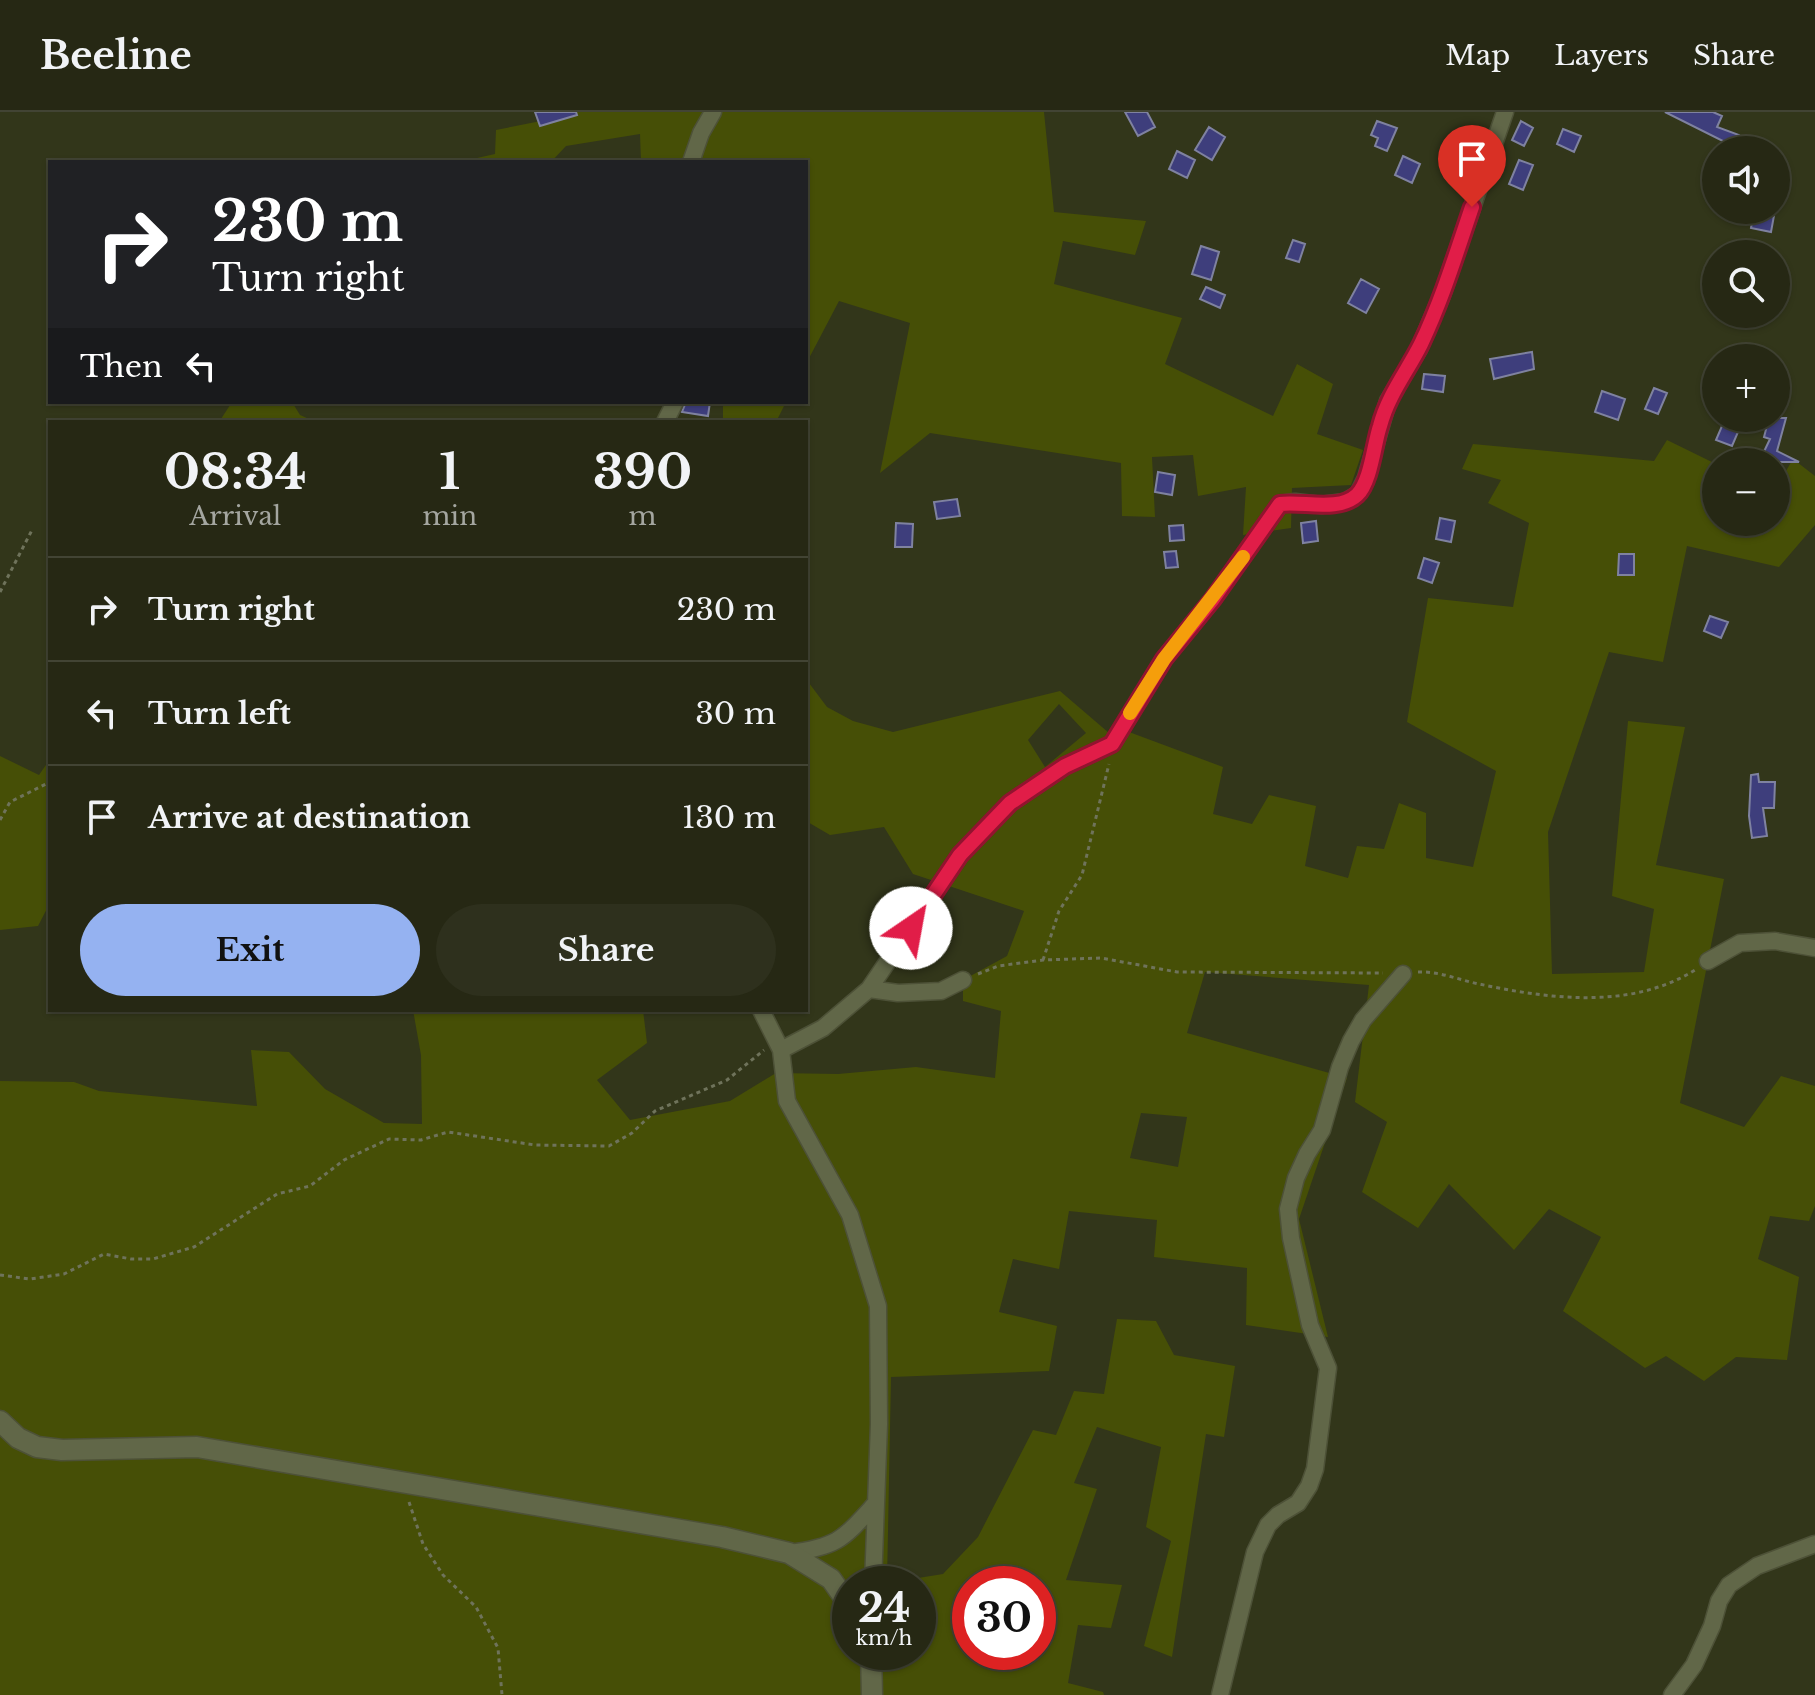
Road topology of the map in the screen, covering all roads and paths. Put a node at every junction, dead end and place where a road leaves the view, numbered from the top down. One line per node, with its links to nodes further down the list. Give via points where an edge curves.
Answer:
1 (713, 112): 3 (street)
2 (1505, 112): 6 (street, via 1442,295 1419,349 1388,401 1358,494 1345,502 1280,504 1164,659)
3 (692, 160)
4 (32, 530): 5 (path)
5 (0, 592)
6 (1112, 744): 10 (path, via 1082,875 1059,911); 14 (street, via 1065,766 1010,803 960,855)
7 (48, 783): 8 (path, via 10,802)
8 (0, 820)
9 (1815, 948): 11 (street, via 1775,941 1740,943)
10 (1043, 960): 12 (path, via 1101,958 1177,972); 13 (path, via 998,966)
11 (1708, 961): 12 (path, via 1672,984 1637,994 1595,997 1541,995 1430,972)
12 (1403, 974): 28 (street, via 1351,1041 1322,1130 1296,1178 1288,1209 1310,1325 1328,1368 1315,1469 1298,1503 1268,1525 1255,1552)
13 (963, 980): 14 (street, via 941,991)
14 (869, 989): 16 (street, via 823,1028)
15 (762, 1012): 16 (street)
16 (778, 1045): 17 (path, via 727,1080 655,1111 609,1146 535,1145 448,1132 421,1140 389,1139 344,1160 310,1186 277,1194 194,1247 153,1259 104,1254 64,1274 30,1279); 20 (street, via 787,1101 850,1215 878,1306)
17 (0, 1275)
18 (0, 1421): 19 (street, via 37,1447 197,1447)
19 (402, 1481): 22 (street); 26 (path, via 423,1544 443,1575 476,1607 498,1648)
20 (875, 1504): 22 (street, via 847,1535 822,1549); 23 (street)
21 (1815, 1544): 29 (street, via 1757,1566 1729,1585 1694,1665)
22 (789, 1553): 24 (street)
23 (873, 1566)
24 (832, 1580)
25 (871, 1670): 27 (street)
26 (502, 1695)
27 (872, 1695)
28 (1220, 1695)
29 (1672, 1695)

